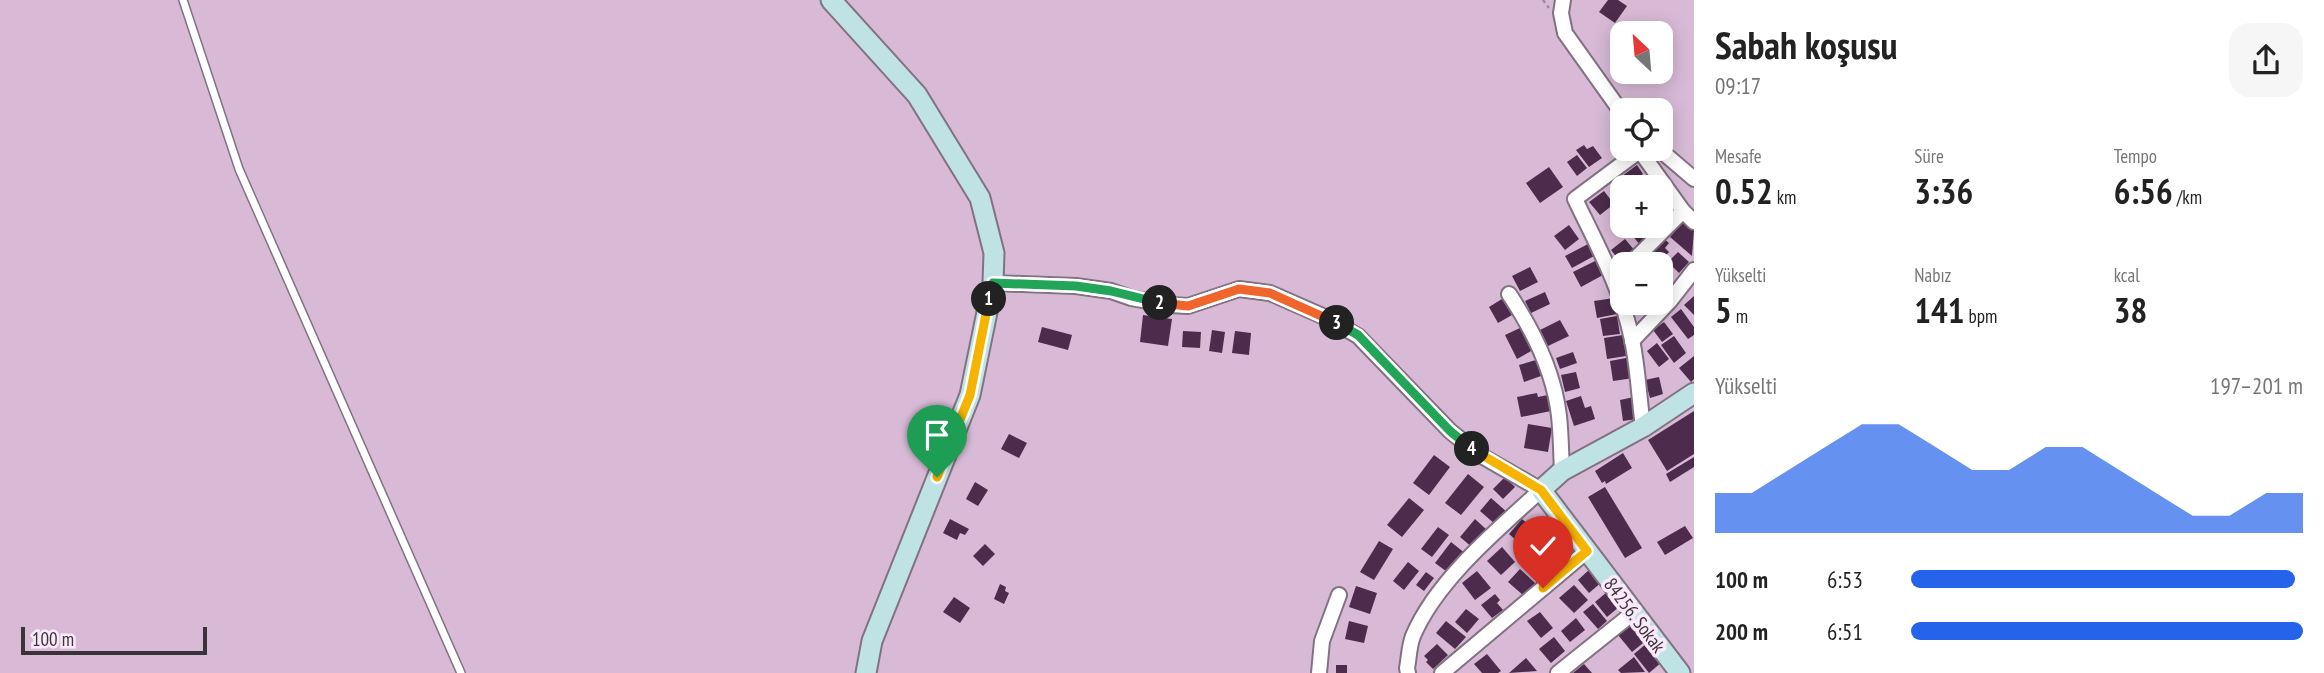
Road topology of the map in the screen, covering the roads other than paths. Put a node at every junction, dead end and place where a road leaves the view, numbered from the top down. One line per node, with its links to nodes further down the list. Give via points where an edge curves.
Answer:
1 (183, 0): 26 (lane, via 239,169)
2 (831, 0): 14 (street, via 917,95 980,198 994,253)
3 (1563, 0): 4 (street, via 1565,33)
4 (1611, 98)
5 (1626, 161): 12 (street, via 1574,199)
6 (1649, 161): 9 (street)
7 (1673, 161): 8 (street)
8 (1694, 179)
9 (1683, 211): 10 (street); 11 (street)
10 (1694, 222)
11 (1642, 252)
12 (1610, 262)
13 (1694, 270): 17 (street)
14 (993, 283): 21 (street, via 1088,288 1188,306 1239,289 1270,293 1358,335 1450,431 1480,455); 27 (street, via 970,395 872,640)
15 (1509, 294): 20 (street, via 1544,358 1559,413)
16 (1626, 315): 17 (street)
17 (1632, 341): 19 (street)
18 (1694, 394): 19 (street)
19 (1643, 427): 20 (street)
20 (1562, 471): 21 (street)
21 (1541, 490): 22 (street, 84256. Sokak); 29 (street, via 1485,541 1432,601 1412,638)
22 (1587, 551): 24 (street, 84256. Sokak); 30 (street)
23 (1339, 595): 28 (street, via 1322,641)
24 (1633, 613): 25 (street, 84256. Sokak); 31 (street)
25 (1671, 670)
26 (461, 673)
27 (866, 673)
28 (1319, 673)
29 (1408, 673)
30 (1442, 673)
31 (1558, 673)

